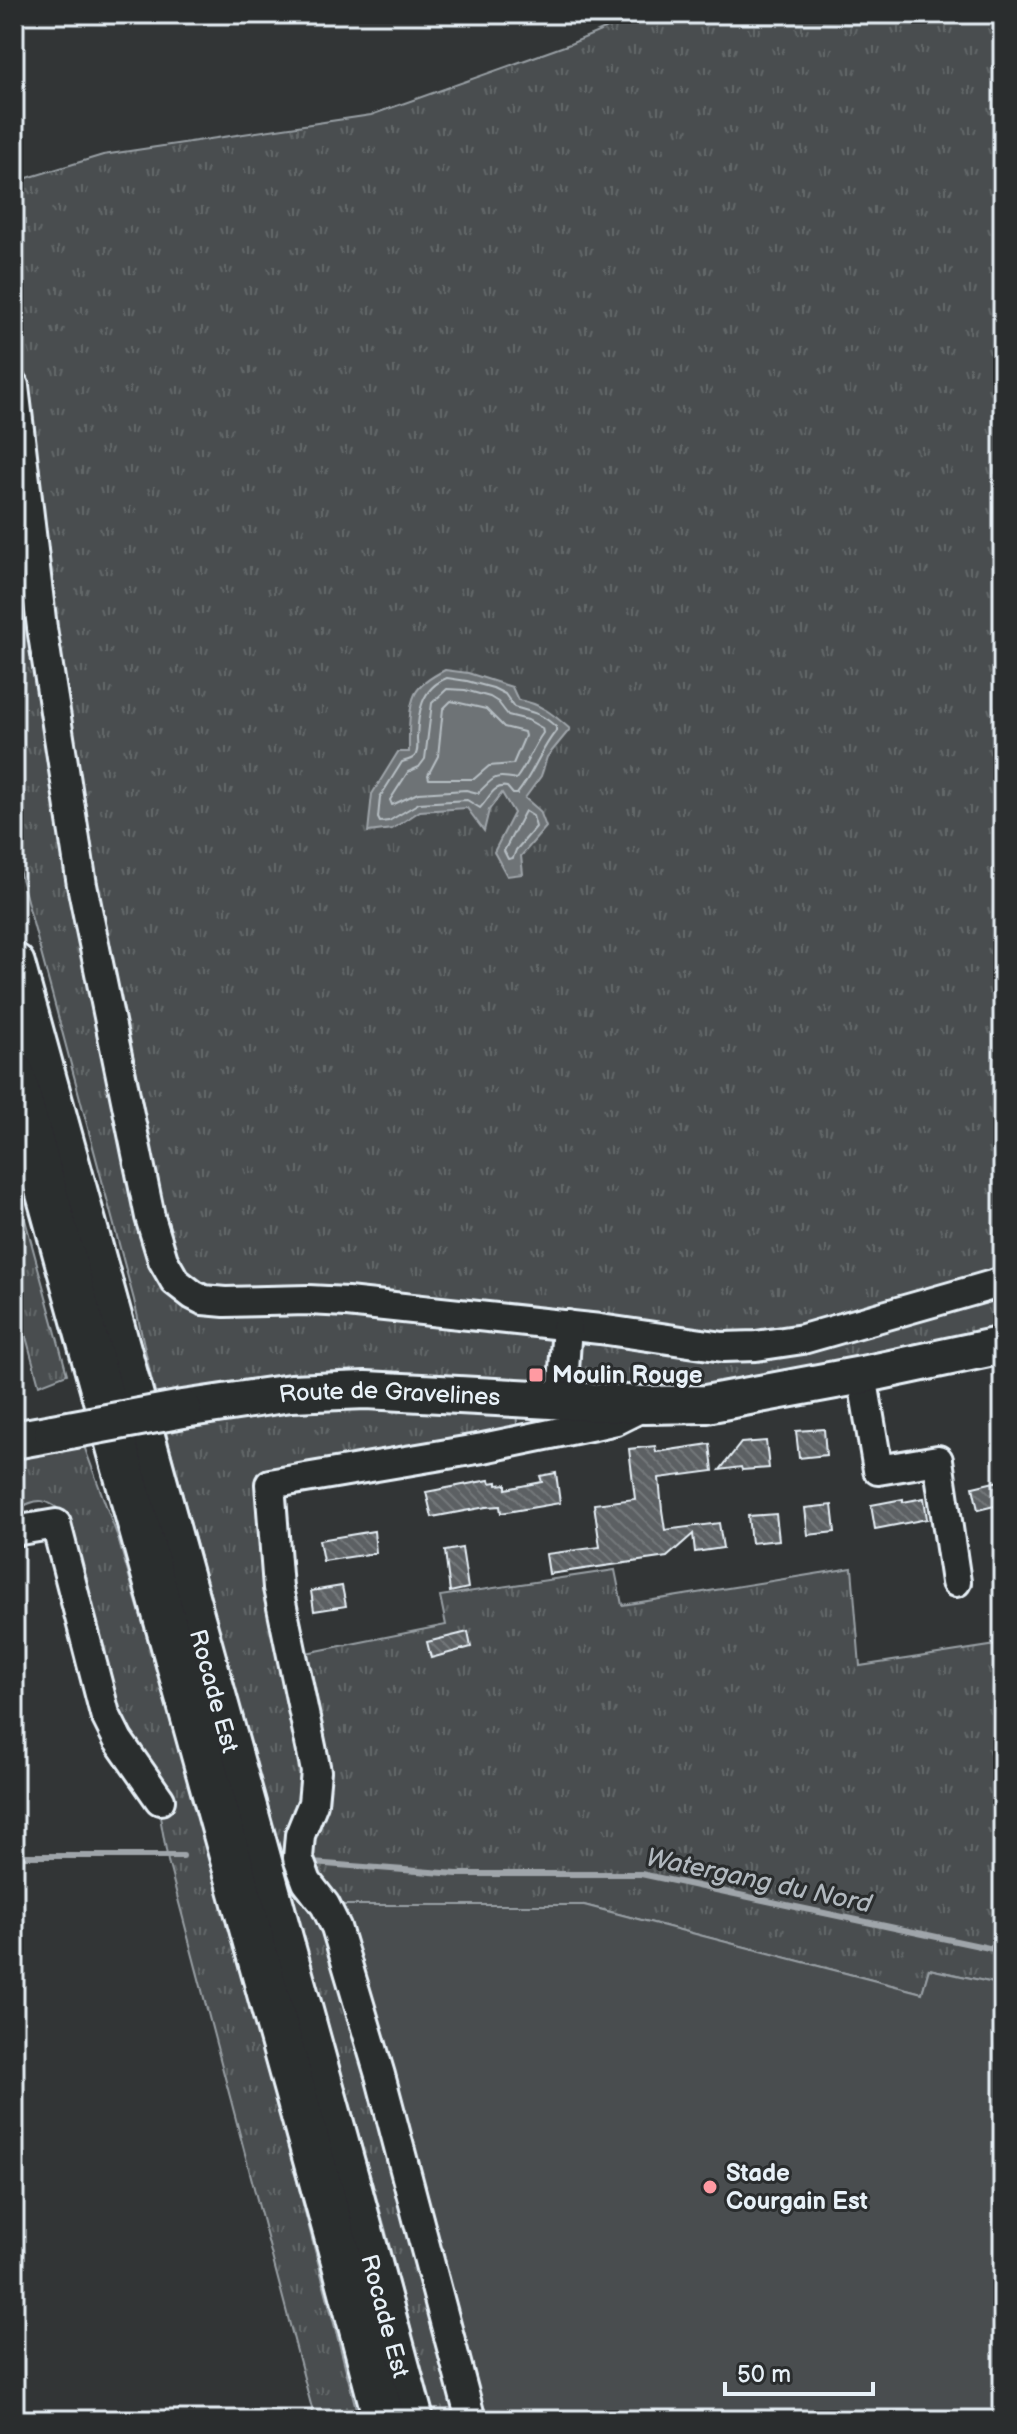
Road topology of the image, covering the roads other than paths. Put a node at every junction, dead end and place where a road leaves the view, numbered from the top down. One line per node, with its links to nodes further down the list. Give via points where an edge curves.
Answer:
1 (14, 386): 5 (street, via 44,638 82,885 150,1217 169,1272 183,1289 212,1301 347,1302)
2 (14, 964): 15 (highway, Rocade Est)
3 (14, 1074): 14 (highway, Rocade Est)
4 (1003, 1282): 5 (street, via 803,1339 756,1346 708,1346)
5 (567, 1325): 8 (street)
6 (1003, 1345): 7 (main road, Route de Gravelines)
7 (862, 1375): 9 (main road, Route de Gravelines, via 720,1402); 12 (street, via 878,1470 938,1460)
8 (562, 1400): 9 (main road, Route de Gravelines); 10 (main road, Route de Gravelines, bridge, via 348,1390 273,1395)
9 (645, 1405): 16 (street, via 616,1420 579,1429 270,1484 276,1575 316,1771 298,1858 336,1927)
10 (14, 1440)
11 (14, 1531): 13 (street, via 56,1524 105,1714)
12 (956, 1582)
13 (160, 1800)
14 (384, 2420)
15 (413, 2420)
16 (471, 2420)

